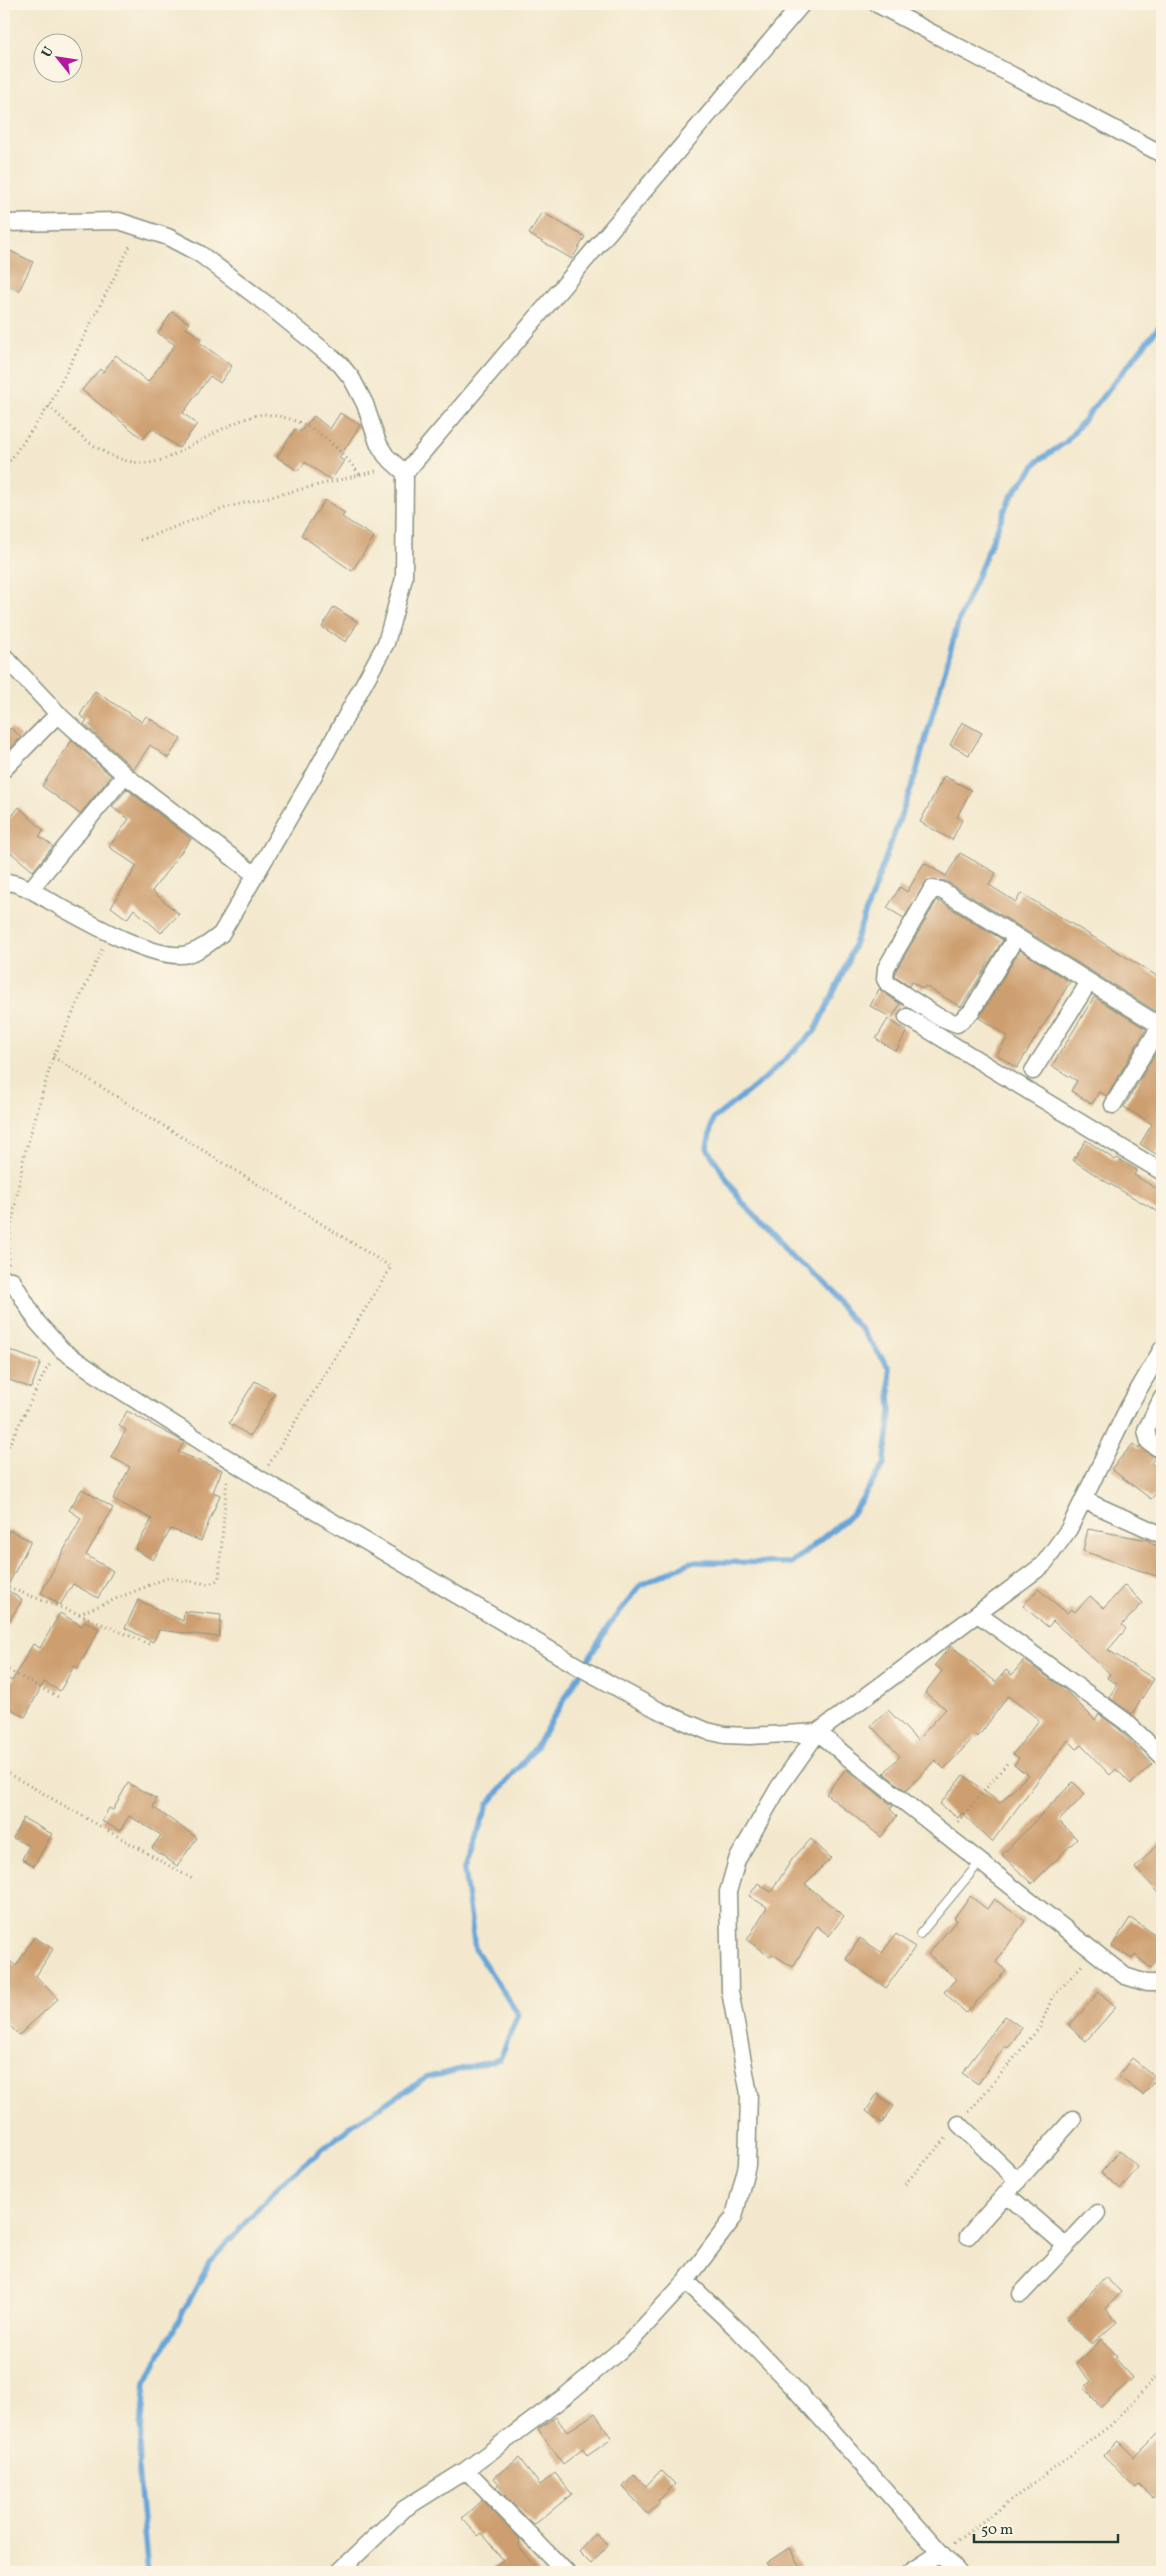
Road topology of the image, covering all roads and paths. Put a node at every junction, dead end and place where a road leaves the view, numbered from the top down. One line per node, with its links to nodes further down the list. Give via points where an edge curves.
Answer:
1 (802, 4): 8 (street)
2 (877, 4): 3 (street)
3 (1162, 154)
4 (4, 223): 5 (street, via 119,221)
5 (140, 227): 6 (path); 8 (street, via 200,254 340,364 365,404 378,443 386,456)
6 (48, 406): 7 (path); 9 (path, via 85,440 107,453 133,462 159,463 231,426 264,414 290,418 340,449)
7 (4, 469)
8 (401, 469): 9 (path); 15 (street, via 404,578 386,643 314,775)
9 (360, 474): 10 (path, via 228,507)
10 (140, 540)
11 (4, 656): 12 (street)
12 (58, 714): 13 (street); 14 (street)
13 (4, 769)
14 (125, 775): 15 (street); 17 (street)
15 (254, 874): 18 (street, via 221,934 205,947 186,954 161,952)
16 (6, 880): 17 (street)
17 (30, 890): 18 (street)
18 (109, 934): 23 (path)
19 (1016, 937): 19 (street, via 941,890 932,889 886,968 885,978 888,984 937,1016 957,1024 971,1012); 20 (street)
20 (1089, 982): 22 (street); 24 (street)
21 (907, 1017): 26 (street)
22 (1161, 1027): 25 (street)
23 (53, 1057): 27 (path, via 24,1156 8,1244); 34 (path, via 391,1267)
24 (1033, 1071)
25 (1113, 1105)
26 (1162, 1172)
27 (8, 1280): 28 (street, via 37,1322)
28 (62, 1350): 32 (path, via 47,1368); 33 (street)
29 (1162, 1350): 35 (street, via 1129,1406)
30 (1162, 1398): 31 (street, via 1146,1434 1149,1442)
31 (1162, 1452)
32 (4, 1455)
33 (228, 1459): 34 (street); 38 (path, via 219,1578 208,1584 167,1578)
34 (260, 1479): 43 (street, via 579,1667 666,1714 707,1731 726,1735)
35 (1084, 1500): 36 (street); 39 (street, via 1069,1529 1043,1565)
36 (1162, 1535)
37 (4, 1586): 38 (path)
38 (79, 1614): 40 (path)
39 (978, 1614): 43 (street); 44 (street, via 1125,1722)
40 (151, 1645)
41 (4, 1668): 42 (path)
42 (58, 1697)
43 (818, 1732): 47 (street); 61 (street, via 779,1788 737,1860 728,1892 730,1991 749,2094 747,2165 734,2217)
44 (1162, 1756)
45 (1009, 1761): 47 (path)
46 (4, 1771): 49 (path)
47 (946, 1836): 48 (street)
48 (980, 1862): 50 (lane); 51 (street)
49 (194, 1880)
50 (920, 1934)
51 (1094, 1952): 52 (street, via 1125,1976 1146,1983); 54 (path, via 1052,1998 1040,2027)
52 (1162, 1983)
53 (1073, 2119): 55 (street)
54 (959, 2124): 55 (street); 56 (path)
55 (1018, 2181): 57 (street)
56 (906, 2184)
57 (1006, 2194): 59 (street); 60 (street)
58 (1097, 2213): 60 (street)
59 (968, 2236)
60 (1066, 2246): 62 (street)
61 (686, 2280): 64 (street, via 629,2343 564,2398); 65 (street, via 786,2380)
62 (1021, 2294)
63 (1162, 2370): 65 (path, via 1112,2425)
64 (466, 2470): 66 (street, via 404,2509); 67 (street)
65 (940, 2553): 68 (street); 69 (street)
66 (349, 2568)
67 (566, 2572)
68 (911, 2572)
69 (958, 2572)

